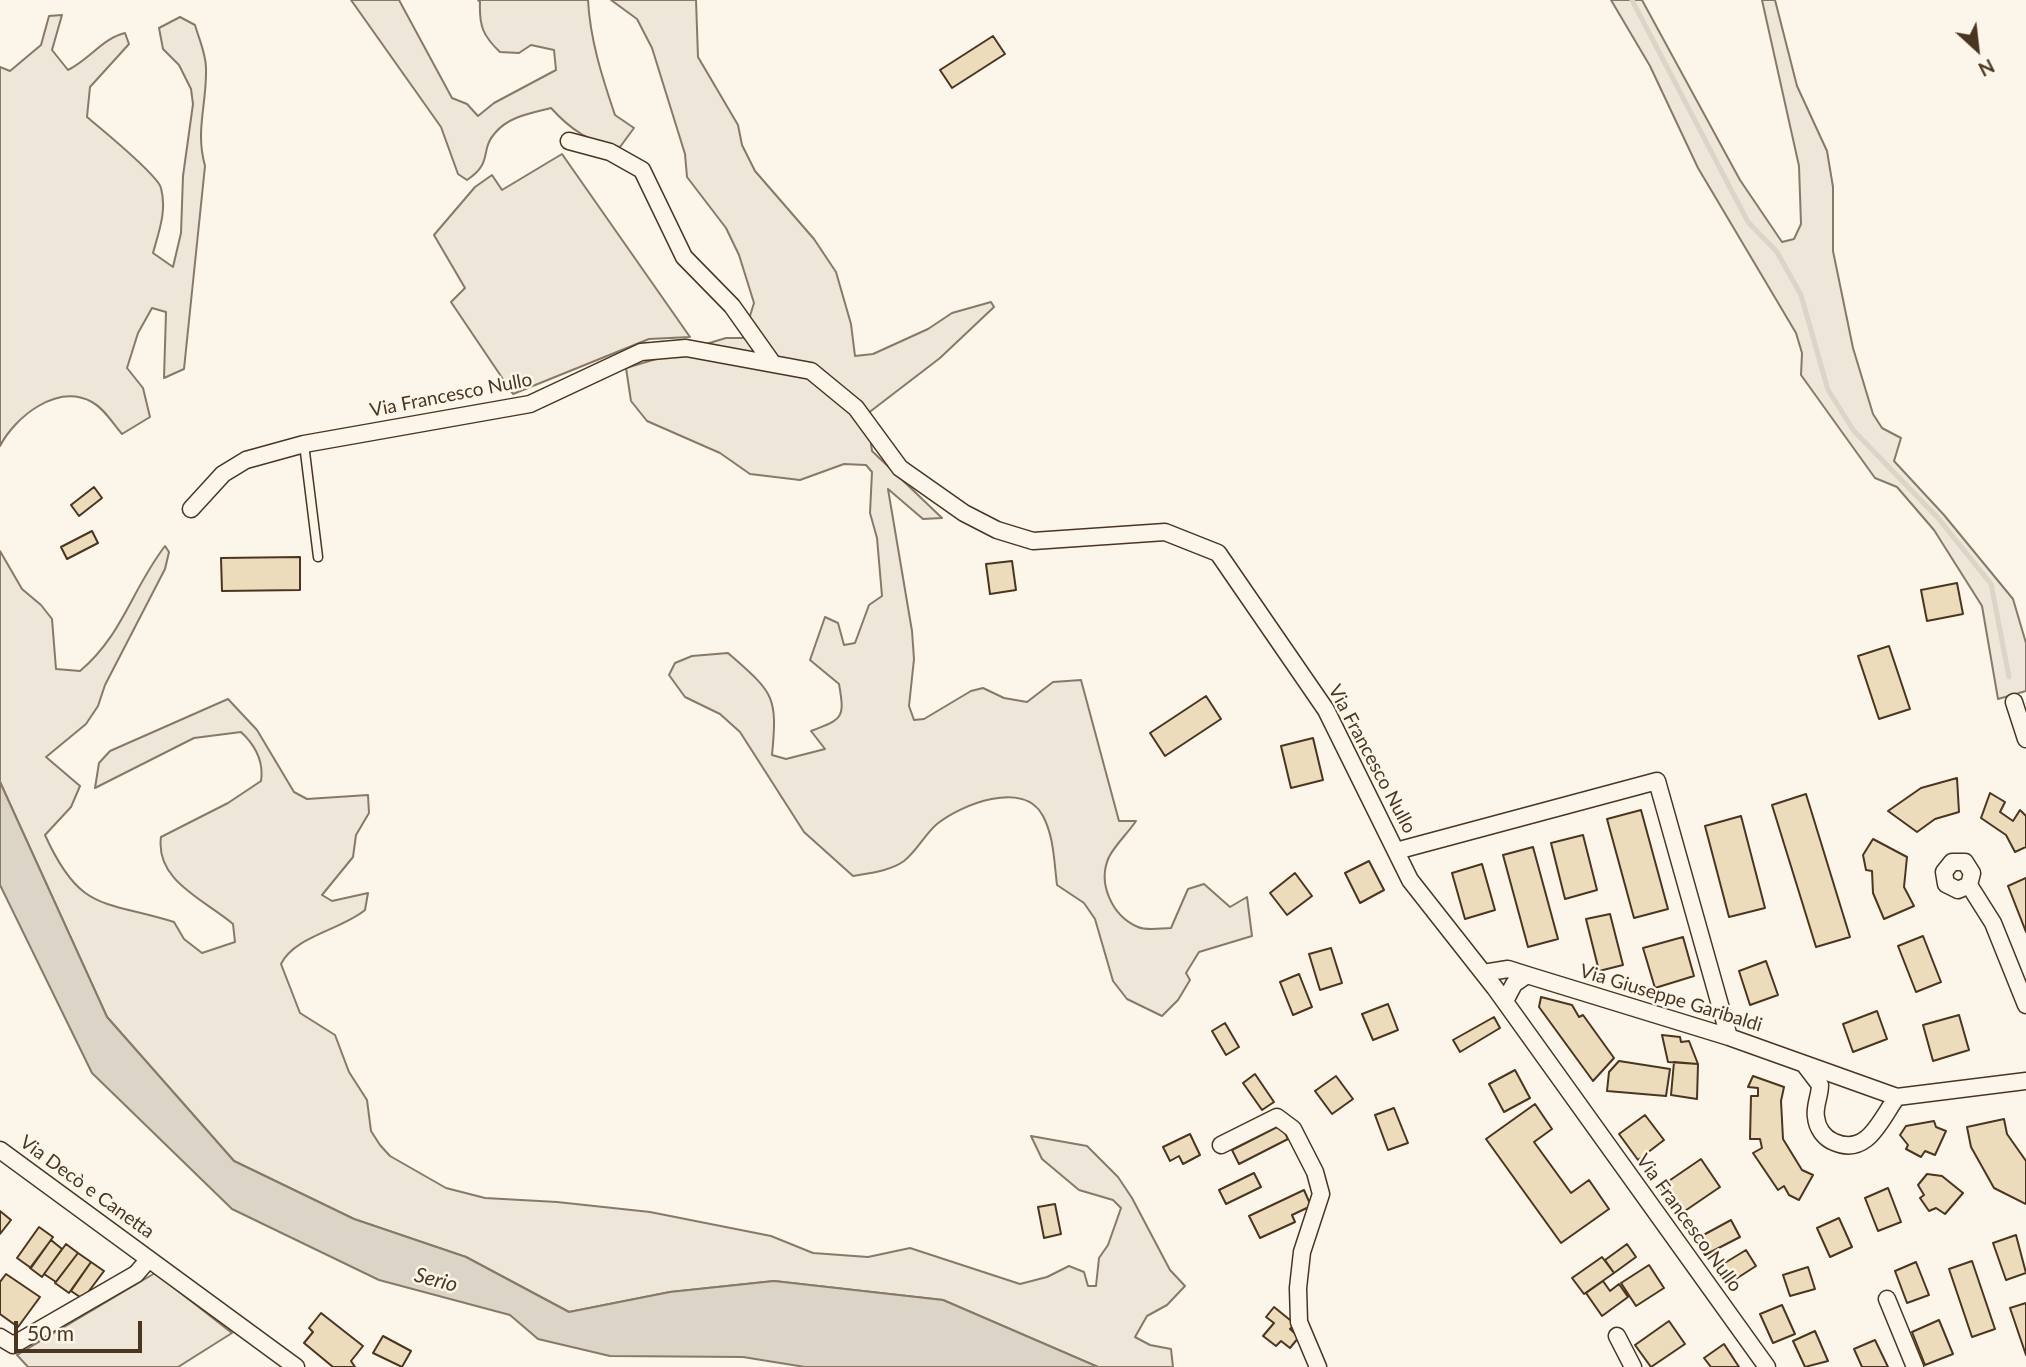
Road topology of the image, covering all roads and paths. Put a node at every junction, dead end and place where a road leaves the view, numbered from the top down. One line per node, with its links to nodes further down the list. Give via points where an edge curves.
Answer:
1 (569, 141): 2 (street, via 610,152 642,170 684,257 732,306)
2 (771, 361): 3 (street, Via Francesco Nullo, via 686,348 641,352 530,404); 8 (street, Via Francesco Nullo, via 811,371 856,408 900,468 997,530 1033,541 1165,532 1218,553 1326,710)
3 (304, 444): 4 (street, Via Francesco Nullo, via 246,460 223,474); 5 (lane)
4 (191, 509)
5 (318, 557)
6 (2014, 702): 7 (street)
7 (2026, 739)
8 (1395, 850): 10 (street, Via Francesco Nullo, via 1410,880); 14 (street, via 1657,781)
9 (1969, 885): 13 (street, via 1993,923)
10 (1483, 973): 11 (street, Via Giuseppe Garibaldi, via 1508,968); 12 (street, Via Francesco Nullo)
11 (1527, 975): 12 (street, via 1514,984); 14 (street, Via Giuseppe Garibaldi)
12 (1504, 1002): 27 (street, Via Francesco Nullo)
13 (2026, 1006)
14 (1729, 1037): 15 (street, Via Giuseppe Garibaldi)
15 (1802, 1062): 17 (street, Via Giuseppe Garibaldi); 17 (street, via 1820,1085 1815,1115 1818,1126 1835,1143 1850,1146 1873,1135)
16 (2026, 1081): 17 (street, Via Giuseppe Garibaldi)
17 (1897, 1097)
18 (1222, 1145): 25 (street, via 1277,1117 1293,1129 1315,1172 1321,1194 1302,1252 1298,1300 1299,1322)
19 (0, 1150): 20 (street, Via Decò e Canetta)
20 (149, 1259): 23 (street, Via Decò e Canetta, via 136,1274 13,1345); 24 (street, Via Decò e Canetta)
21 (1886, 1299): 28 (street)
22 (1617, 1336): 26 (street)
23 (0, 1338)
24 (296, 1367)
25 (1318, 1367)
26 (1633, 1367)
27 (1767, 1367)
28 (1915, 1367)

